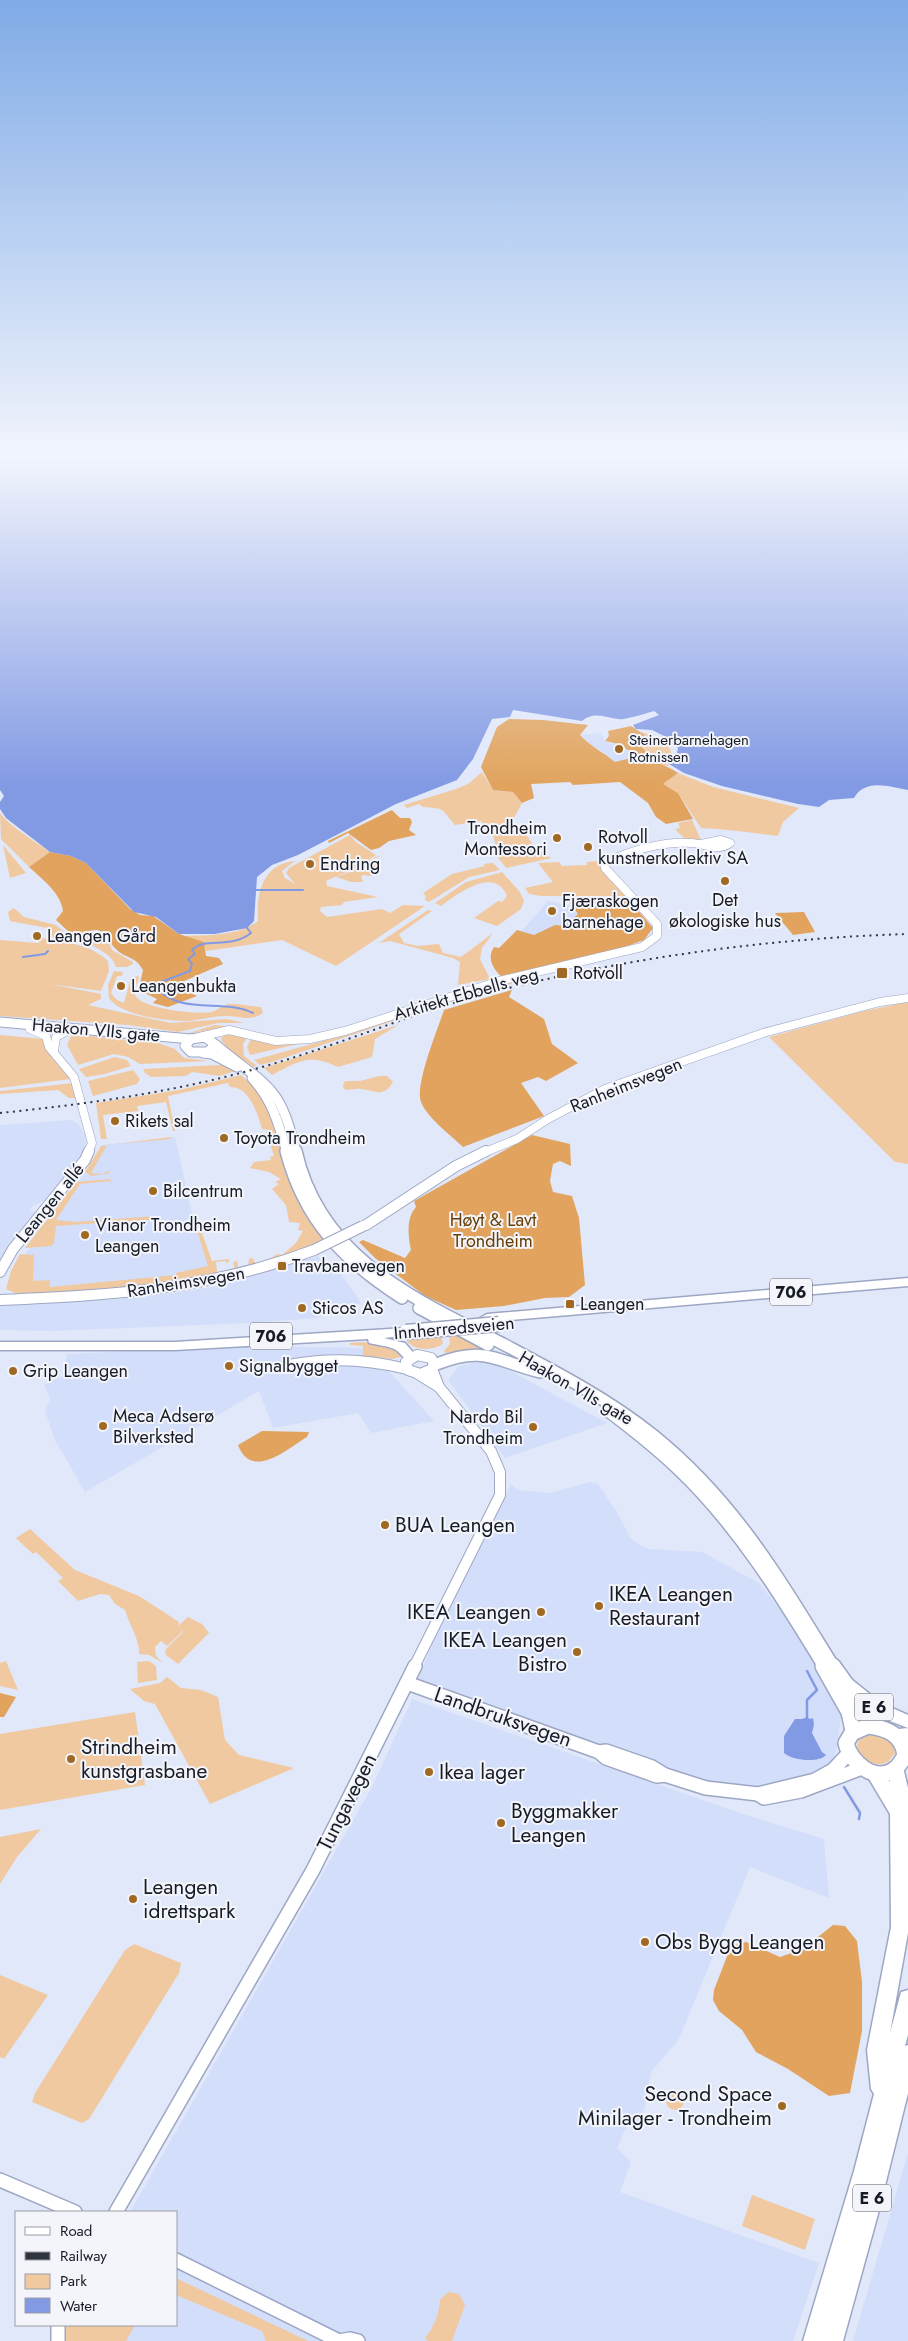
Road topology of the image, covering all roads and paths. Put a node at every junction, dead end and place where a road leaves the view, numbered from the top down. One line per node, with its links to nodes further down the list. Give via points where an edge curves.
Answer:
1 (701, 844): 6 (street, Arkitekt Ebbells veg, via 667,844 604,863 605,868 657,924 659,931 656,937 642,947 498,982 318,1038 276,1041)
2 (908, 998): 13 (street, Ranheimsvegen, via 880,1002 782,1028 605,1089 517,1139 456,1166)
3 (0, 1022): 8 (main road, Haakon VIIs gate)
4 (0, 1027): 5 (main road, Haakon VIIs gate)
5 (30, 1029): 7 (main road, Haakon VIIs gate); 11 (street, Leangen allé, via 46,1036)
6 (229, 1030): 8 (street, Arkitekt Ebbells veg); 9 (street, via 219,1035)
7 (65, 1032): 10 (main road, Haakon VIIs gate, via 147,1039); 11 (street, via 56,1037)
8 (194, 1038): 9 (main road, Haakon VIIs gate, via 208,1038); 10 (main road, via 186,1043)
9 (215, 1043): 12 (main road, via 210,1051); 29 (main road, Haakon VIIs gate, via 257,1074 278,1097 289,1122 307,1188 323,1219 348,1248 398,1288 591,1393 629,1417 671,1450 712,1492 765,1557)
10 (186, 1048): 12 (main road, Haakon VIIs gate, via 194,1053)
11 (54, 1051): 14 (street, Leangen allé, via 79,1089 91,1136 90,1152 13,1249)
12 (203, 1053): 25 (main road, Haakon VIIs gate, via 238,1067 269,1098 280,1123 298,1190 315,1221 341,1252 372,1278 412,1304)
13 (365, 1226): 17 (street, Ranheimsvegen, bridge, via 314,1250 246,1273 139,1291)
14 (0, 1272)
15 (908, 1282): 18 (highway, Innherredsveien / 706)
16 (908, 1289): 18 (highway, Innherredsveien / 706)
17 (0, 1300)
18 (493, 1321): 19 (highway, Innherredsveien / 706, bridge)
19 (403, 1329): 20 (highway, Innherredsveien / 706); 21 (highway, Innherredsveien / 706, via 176,1340)
20 (314, 1339): 21 (highway, Innherredsveien / 706, via 139,1348); 22 (highway, 706, via 383,1341 400,1346)
21 (3, 1343)
22 (408, 1362): 23 (street, via 343,1358); 24 (street, via 425,1356 431,1358); 26 (street, Tungavegen)
23 (289, 1365)
24 (433, 1367): 25 (main road, via 457,1356 482,1354); 26 (street); 27 (street, Tungavegen)
25 (540, 1372): 32 (main road, Haakon VIIs gate, via 604,1409 644,1438 714,1507 757,1561 841,1694)
26 (418, 1374): 27 (street, Tungavegen)
27 (440, 1387): 28 (street, Tungavegen, via 488,1447 500,1472 502,1488)
28 (407, 1683): 37 (street, Landbruksvegen, via 599,1752 606,1758 657,1776); 46 (street, Tungavegen, via 313,1870)
29 (845, 1683): 30 (highway, E 6, via 875,1708); 31 (main road, Haakon VIIs gate)
30 (908, 1722)
31 (876, 1726): 32 (main road); 33 (main road)
32 (853, 1731): 34 (main road, via 846,1744)
33 (902, 1735): 35 (main road, via 905,1749 902,1763)
34 (847, 1755): 36 (main road); 38 (street, Landbruksvegen, via 834,1770 815,1780)
35 (896, 1768): 36 (main road, via 881,1773); 39 (highway, E 6)
36 (867, 1770): 38 (street, Landbruksvegen, via 842,1773 788,1795 764,1798); 39 (highway, E 6)
37 (664, 1774): 38 (street, Landbruksvegen, via 706,1788)
38 (758, 1794)
39 (903, 1813): 40 (highway, E 6); 43 (highway, E 6, via 900,1927 877,2050)
40 (908, 1832)
41 (908, 1998): 43 (highway, E 6)
42 (908, 2054): 53 (highway, E 6)
43 (882, 2098): 52 (highway, E 6)
44 (0, 2180): 45 (street)
45 (73, 2211)
46 (117, 2211)
47 (178, 2261): 50 (street)
48 (58, 2326): 49 (street)
49 (58, 2341)
50 (339, 2341): 51 (street)
51 (358, 2341)
52 (814, 2341)
53 (832, 2341)

